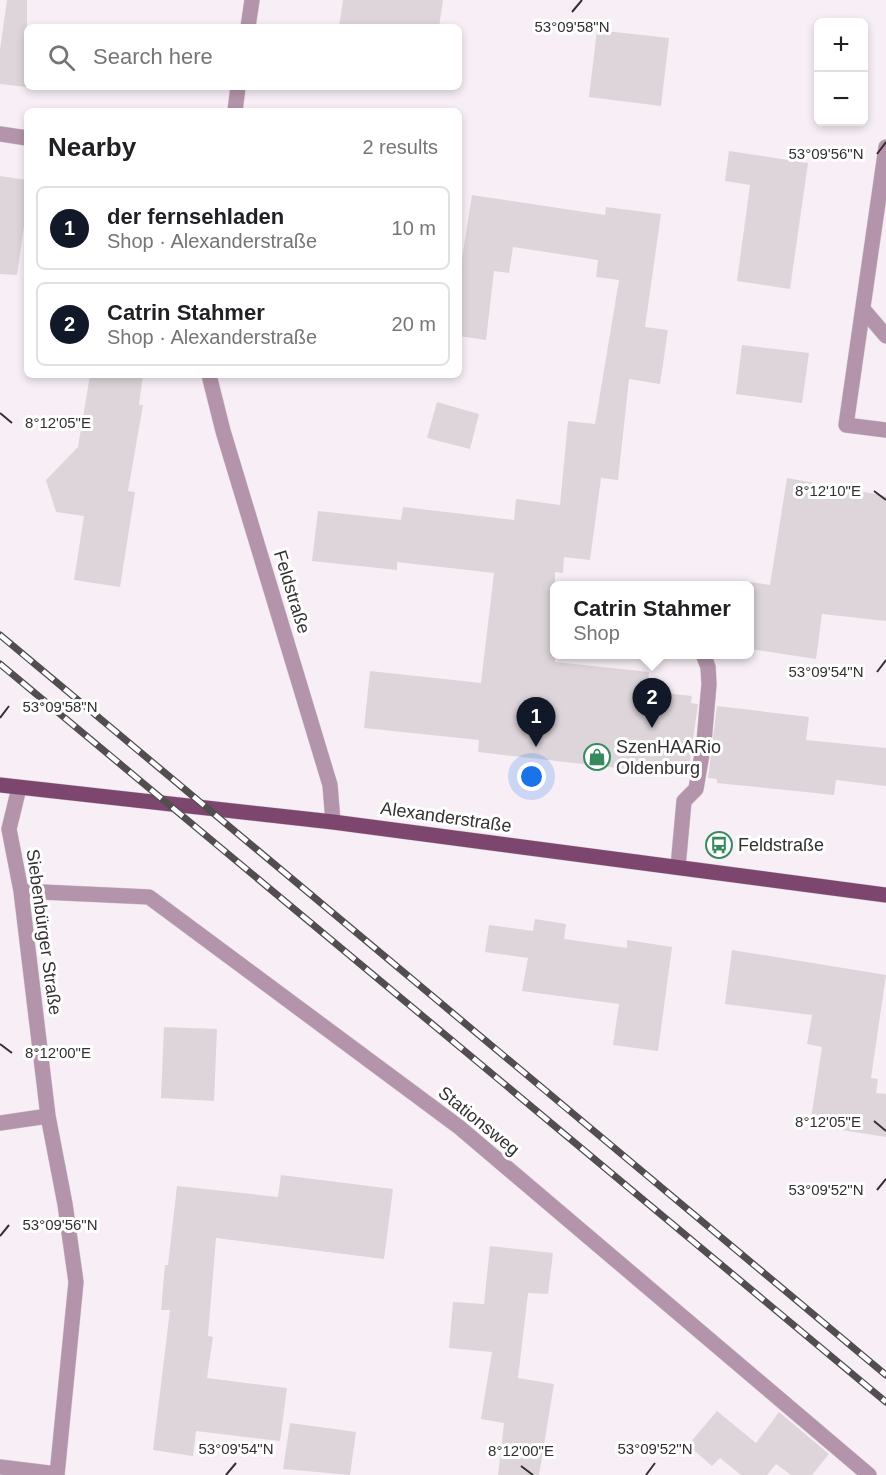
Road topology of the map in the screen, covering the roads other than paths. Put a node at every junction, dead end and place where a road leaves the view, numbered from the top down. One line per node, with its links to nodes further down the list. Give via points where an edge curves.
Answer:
1 (252, 0): 2 (street)
2 (248, 24)
3 (238, 90): 4 (street)
4 (235, 108)
5 (0, 134): 6 (street)
6 (24, 138)
7 (886, 147): 8 (street)
8 (863, 309): 9 (street); 11 (street, via 846,425)
9 (886, 336)
10 (210, 378): 15 (street, Feldstraße, via 330,785)
11 (886, 430)
12 (704, 659): 16 (street, via 709,676 704,742 696,789 684,801)
13 (0, 785): 14 (main road, Alexanderstraße)
14 (19, 788): 15 (main road, Alexanderstraße); 17 (street, Siebenbürger Straße, via 9,829)
15 (333, 822): 16 (main road, Alexanderstraße)
16 (678, 867): 18 (main road, Alexanderstraße)
17 (21, 891): 19 (street, Siebenbürger Straße); 23 (street, Stationsweg, via 149,897 459,1127)
18 (886, 895)
19 (48, 1116): 20 (street); 22 (street, Siebenbürger Straße, via 76,1282)
20 (0, 1123)
21 (0, 1467): 22 (street)
22 (57, 1474)
23 (869, 1475)

